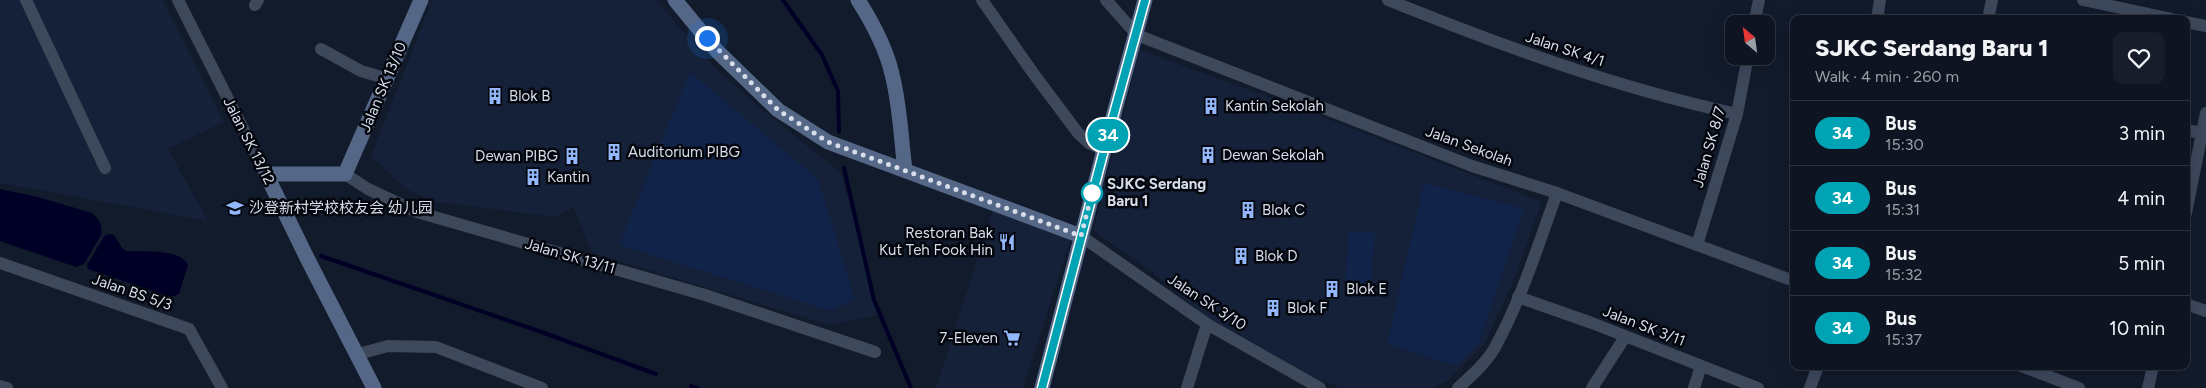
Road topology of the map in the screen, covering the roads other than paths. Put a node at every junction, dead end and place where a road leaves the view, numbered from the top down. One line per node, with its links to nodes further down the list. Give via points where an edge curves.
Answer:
1 (26, 0): 29 (street)
2 (178, 0): 31 (street, Jalan SK 13/12)
3 (420, 0): 23 (street, Jalan SK 13/10)
4 (675, 0): 30 (street, via 717,51 778,110 828,142)
5 (858, 0): 30 (street, via 880,40 892,72)
6 (982, 0): 28 (street, via 1078,133)
7 (1106, 0): 20 (street)
8 (1145, 0): 20 (street)
9 (1388, 0): 25 (street, Jalan SK 4/1, via 1470,34 1578,72)
10 (1759, 0): 14 (street)
11 (1880, 0): 15 (street)
12 (1992, 0): 16 (street)
13 (2084, 0): 17 (street)
14 (1756, 15)
15 (1878, 15)
16 (1989, 15)
17 (2153, 15)
18 (2190, 23): 19 (street)
19 (2206, 26)
20 (1136, 35): 28 (street); 33 (street, Jalan Sekolah, via 1472,166)
21 (321, 49): 23 (street, via 361,70)
22 (1746, 65): 25 (street, Jalan SK 8/7)
23 (388, 79): 32 (street, Jalan SK 13/10)
24 (2206, 113): 27 (street)
25 (1737, 114): 36 (street, Jalan SK 8/7)
26 (2190, 131): 27 (street)
27 (2202, 133): 34 (street)
28 (1104, 150): 35 (street)
29 (105, 168)
30 (905, 170): 35 (street)
31 (266, 174): 32 (street); 45 (street, Jalan SK 13/12)
32 (345, 174): 44 (street, Jalan SK 13/11, via 368,189 418,212 705,295)
33 (1557, 193): 36 (street, Jalan Sekolah); 39 (street)
34 (2190, 193)
35 (1081, 236): 42 (street, Jalan SK 3/10); 55 (street)
36 (1696, 245): 38 (street, Jalan Sekolah)
37 (0, 263): 52 (street, Jalan BS 5/3, via 189,329)
38 (1790, 280)
39 (1518, 297): 43 (street, Jalan SK 3/11); 58 (street, via 1493,350)
40 (2190, 305): 41 (street)
41 (2206, 311)
42 (1207, 324): 56 (street); 57 (street, Jalan SK 3/10)
43 (1626, 337): 46 (street, Jalan SK 3/11); 59 (street)
44 (875, 352)
45 (358, 354): 53 (street, Jalan SK 13/12); 54 (street, via 388,346 436,347)
46 (1701, 366): 60 (street); 61 (street, Jalan SK 3/11)
47 (1817, 370): 62 (street)
48 (2032, 370): 63 (street)
49 (2152, 370): 64 (street)
50 (0, 386): 51 (street)
51 (7, 388)
52 (222, 388)
53 (374, 388)
54 (542, 388)
55 (1042, 388)
56 (1187, 388)
57 (1320, 388)
58 (1458, 388)
59 (1592, 388)
60 (1694, 388)
61 (1758, 388)
62 (1810, 388)
63 (2079, 388)
64 (2148, 388)

